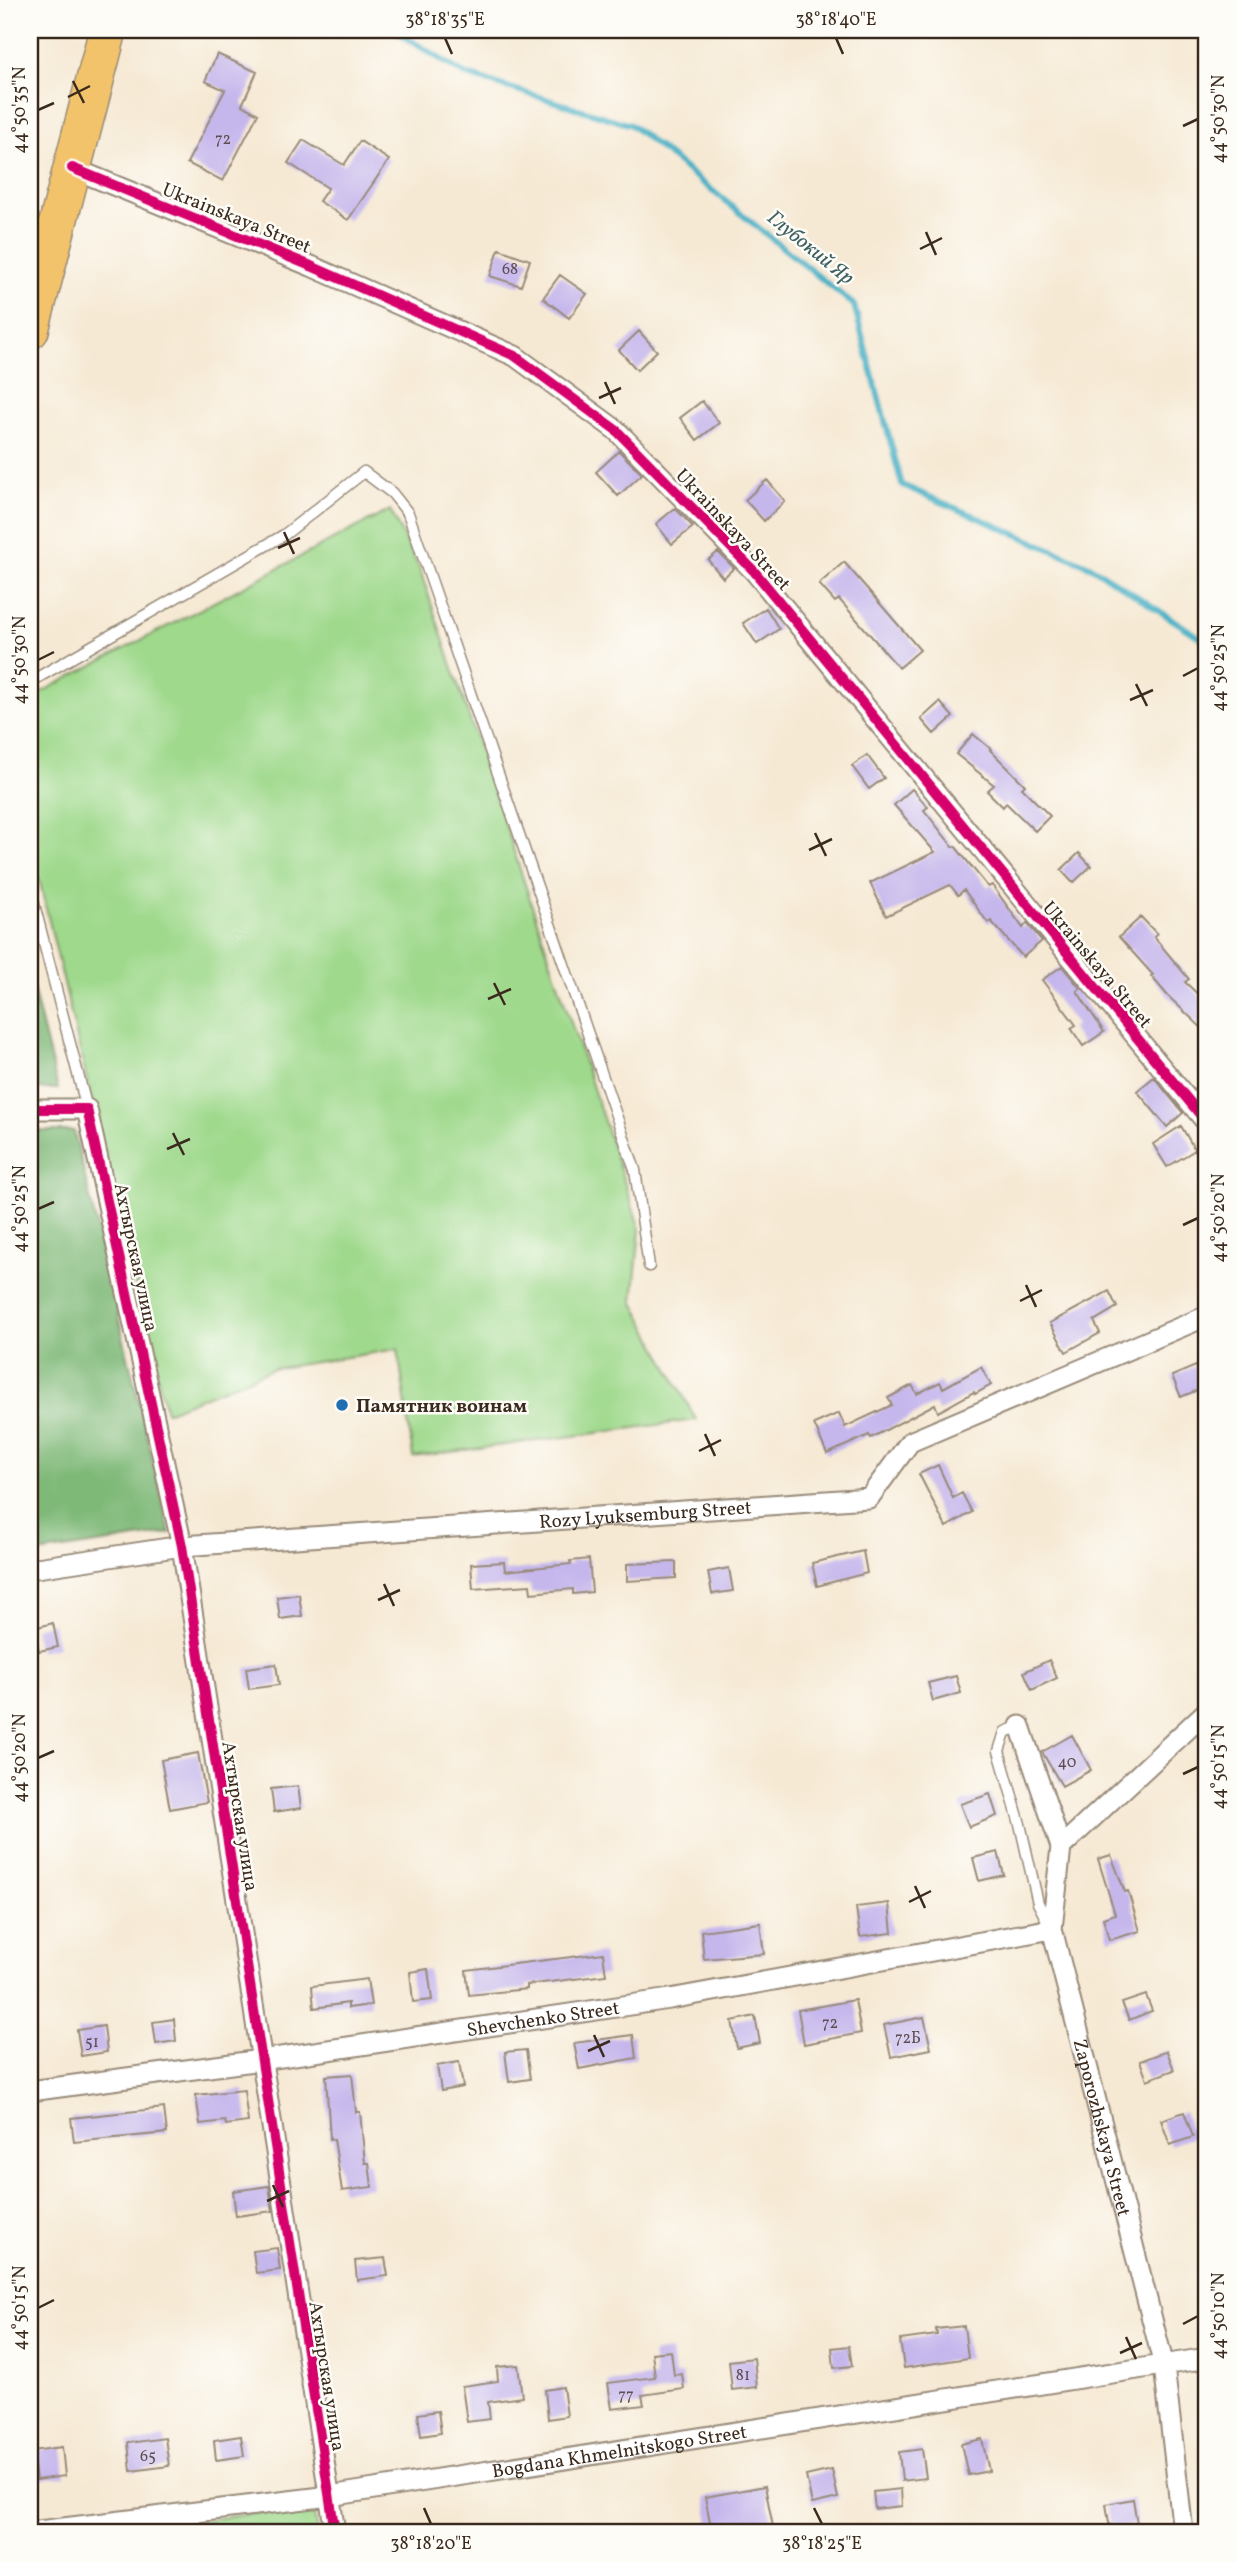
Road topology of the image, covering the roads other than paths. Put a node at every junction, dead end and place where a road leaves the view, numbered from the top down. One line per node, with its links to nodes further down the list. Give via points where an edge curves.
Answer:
1 (108, 30): 2 (highway)
2 (72, 168): 3 (highway); 8 (street, Ukrainskaya Street, via 515,356 616,430 754,571)
3 (30, 330)
4 (30, 682): 9 (lane, via 284,535 364,472 392,494 408,513 635,1170)
5 (30, 889): 7 (lane)
6 (30, 1109): 7 (street)
7 (87, 1109): 11 (street, Ахтырская улица)
8 (1207, 1123)
9 (649, 1266)
10 (1207, 1316): 11 (street, Rozy Lyuksemburg Street, via 910,1442 869,1498)
11 (182, 1546): 12 (street, Rozy Lyuksemburg Street); 17 (street, Ахтырская улица)
12 (30, 1569)
13 (1207, 1711): 15 (street)
14 (1020, 1726): 15 (street, Zaporozhskaya Street); 16 (lane, via 1005,1732 999,1751 1038,1903)
15 (1061, 1847): 16 (street, Zaporozhskaya Street)
16 (1052, 1929): 17 (street, Shevchenko Street, via 670,1999); 20 (street, Zaporozhskaya Street)
17 (261, 2060): 18 (street, Shevchenko Street); 21 (street, Ахтырская улица)
18 (30, 2091)
19 (1207, 2358): 20 (street, Bogdana Khmelnitskogo Street)
20 (1164, 2366): 21 (street, Bogdana Khmelnitskogo Street); 24 (street, Zaporozhskaya Street)
21 (330, 2496): 22 (street, Bogdana Khmelnitskogo Street); 23 (street, Ахтырская улица)
22 (30, 2532)
23 (335, 2532)
24 (1184, 2532)

